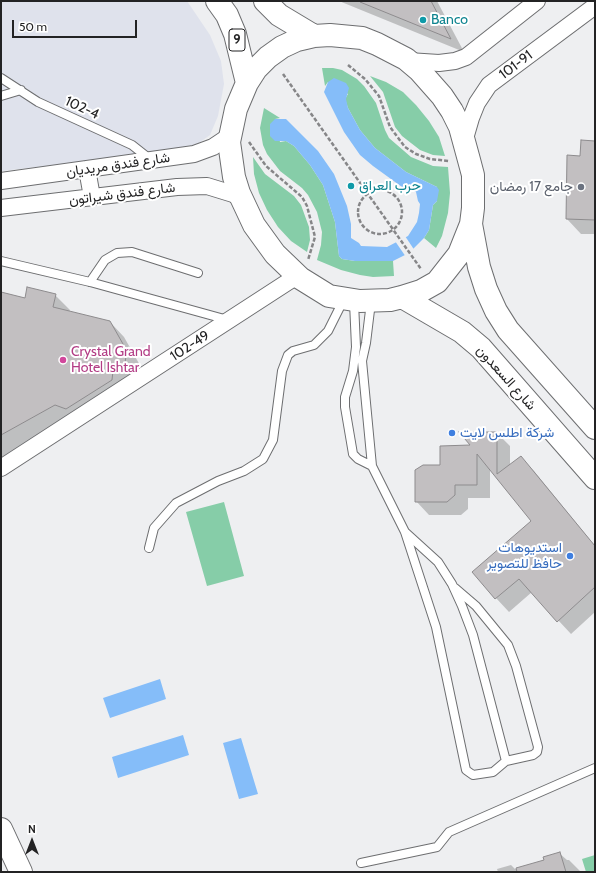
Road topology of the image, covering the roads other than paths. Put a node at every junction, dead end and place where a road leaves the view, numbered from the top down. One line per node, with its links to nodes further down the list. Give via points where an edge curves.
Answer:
1 (217, 1): 8 (main road, 9, via 227,15 235,34)
2 (265, 1): 5 (main road, via 279,15)
3 (537, 1): 6 (street, via 466,57 439,63)
4 (595, 6): 12 (street, 101-91, via 490,85 477,103)
5 (314, 36): 6 (main road, via 362,38 391,50); 8 (main road, via 282,47 256,69)
6 (408, 61): 12 (main road, via 431,82 460,127)
7 (1, 78): 9 (lane, 102-4)
8 (247, 83): 11 (main road, via 236,109)
9 (21, 90): 10 (lane); 13 (lane, 102-4, via 38,102 132,145)
10 (1, 96)
11 (240, 138): 13 (street, شارع فندق مريديان, via 201,152); 17 (main road, via 231,159)
12 (458, 152): 19 (main road, via 473,175)
13 (152, 161): 14 (street, شارع فندق مريديان)
14 (87, 169): 15 (street, شارع فندق مريديان); 16 (street)
15 (1, 180)
16 (92, 197): 17 (street, شارع فندق شيراتون, via 207,186); 18 (street, شارع فندق شيراتون)
17 (241, 198): 21 (main road, via 254,225 279,258)
18 (1, 208)
19 (471, 224): 24 (main road, via 459,254 437,282); 29 (main road, via 479,267 496,311 508,330)
20 (1, 261): 23 (lane)
21 (302, 268): 25 (main road, via 329,296); 26 (street, 102-49)
22 (198, 273): 23 (lane, via 132,252 118,253 105,260)
23 (90, 282): 26 (lane)
24 (402, 297): 25 (main road, via 390,300); 32 (main road, شارع السعدون, via 452,325 481,348)
25 (356, 300): 27 (lane); 28 (lane, via 366,343 362,355); 34 (lane, via 314,345 288,355 282,371 273,440 263,459 244,471 218,481 176,503 154,528)
26 (231, 320): 31 (street, 102-49)
27 (353, 371): 28 (lane); 30 (lane, via 345,402 352,451 355,457)
28 (362, 371): 30 (lane)
29 (595, 428)
30 (372, 466): 33 (lane)
31 (1, 468)
32 (595, 478)
33 (405, 532): 35 (lane, via 438,562); 36 (lane, via 436,627 466,770 473,775 493,772)
34 (148, 548)
35 (452, 584): 36 (lane, via 473,635); 36 (lane, via 476,606 508,645 516,666 538,747 533,755)
36 (506, 761)
37 (595, 768): 39 (lane, via 449,832 436,847)
38 (1, 829): 40 (main road)
39 (361, 864)
40 (21, 872)

